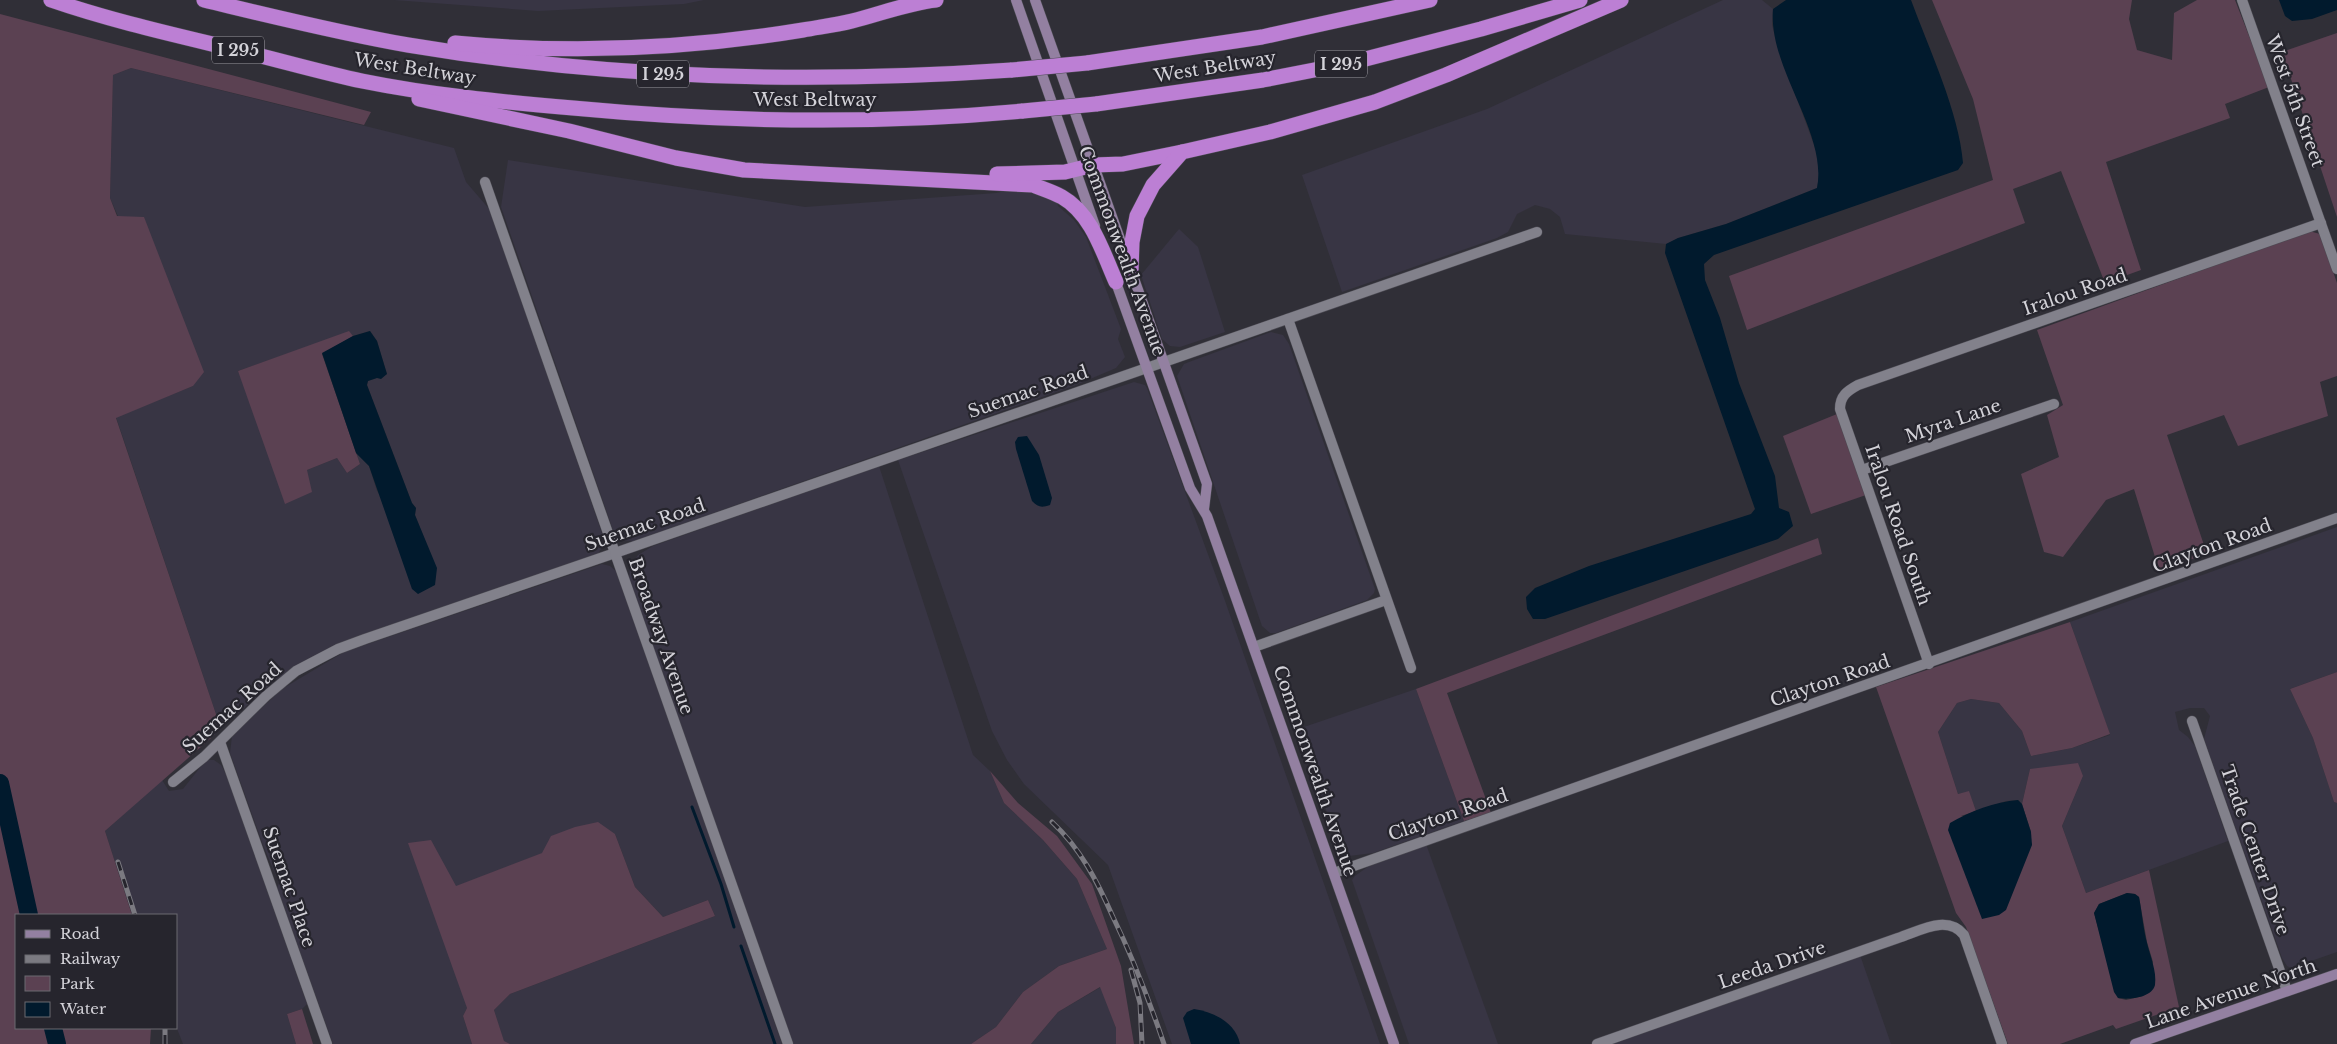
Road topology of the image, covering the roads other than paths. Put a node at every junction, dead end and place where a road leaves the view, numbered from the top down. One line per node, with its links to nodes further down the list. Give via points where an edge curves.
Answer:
1 (51, 0): 11 (highway, West Beltway / I 295, via 166,33)
2 (204, 0): 10 (highway, West Beltway / I 295)
3 (929, 0): 10 (highway, via 852,21 756,37 598,49 507,48 381,31)
4 (1016, 0): 14 (main road, Commonwealth Avenue)
5 (1035, 0): 13 (main road, Commonwealth Avenue)
6 (1430, 0): 10 (highway, West Beltway / I 295, bridge, via 1271,36 1087,63 896,78 678,76 561,66 482,56)
7 (1580, 0): 11 (highway, West Beltway / I 295, bridge, via 1350,63 1263,80 1096,104 977,115 836,120 678,116 506,102)
8 (1621, 0): 12 (highway, via 1375,102 1270,132)
9 (2242, 0): 17 (street, West 5th Street)
10 (317, 27)
11 (363, 81): 15 (highway, via 421,99 676,158 744,170)
12 (1182, 152): 13 (highway, via 1123,164); 20 (highway, via 1153,185 1136,216)
13 (1094, 165): 14 (highway); 20 (main road, Commonwealth Avenue)
14 (1075, 169): 15 (highway, via 1047,173); 21 (main road, Commonwealth Avenue)
15 (878, 177): 21 (highway, via 1033,185 1062,197 1076,207 1090,225)
16 (485, 182): 30 (street, Broadway Avenue)
17 (2321, 223): 19 (street, West 5th Street); 25 (street, Iralou Road, via 1858,386)
18 (1537, 232): 22 (street, Suemac Road)
19 (2337, 269)
20 (1131, 271): 23 (main road, Commonwealth Avenue)
21 (1116, 282): 24 (main road, Commonwealth Avenue)
22 (1288, 319): 23 (street, Suemac Road); 31 (street)
23 (1164, 362): 24 (street, Suemac Road); 28 (main road, Commonwealth Avenue, via 1207,484)
24 (1146, 368): 28 (main road, Commonwealth Avenue, via 1190,488); 30 (street, Suemac Road)
25 (1843, 396): 27 (street, Iralou Road South, via 1840,409)
26 (2054, 404): 27 (street, Myra Lane)
27 (1862, 470): 33 (street, Iralou Road South)
28 (1204, 510): 32 (main road, Commonwealth Avenue)
29 (2337, 518): 33 (street, Clayton Road)
30 (615, 553): 36 (street, Suemac Road, via 338,649 287,678); 43 (street, Broadway Avenue)
31 (1386, 600): 32 (street); 34 (street)
32 (1254, 647): 38 (main road, Commonwealth Avenue)
33 (1929, 664): 38 (street, Clayton Road)
34 (1411, 668)
35 (2192, 721): 40 (street, Trade Center Drive)
36 (220, 742): 37 (street, Suemac Road); 42 (street, Suemac Place)
37 (173, 782)
38 (1334, 873): 44 (main road, Commonwealth Avenue)
39 (2337, 974): 40 (main road, Lane Avenue North)
40 (2287, 991): 41 (main road, Lane Avenue North)
41 (2153, 1041): 47 (main road, Lane Avenue North)
42 (327, 1044)
43 (788, 1044)
44 (1394, 1044)
45 (1596, 1044): 46 (street, Leeda Drive, via 1940,924 1950,924 1964,935)
46 (2002, 1044)
47 (2135, 1044)

